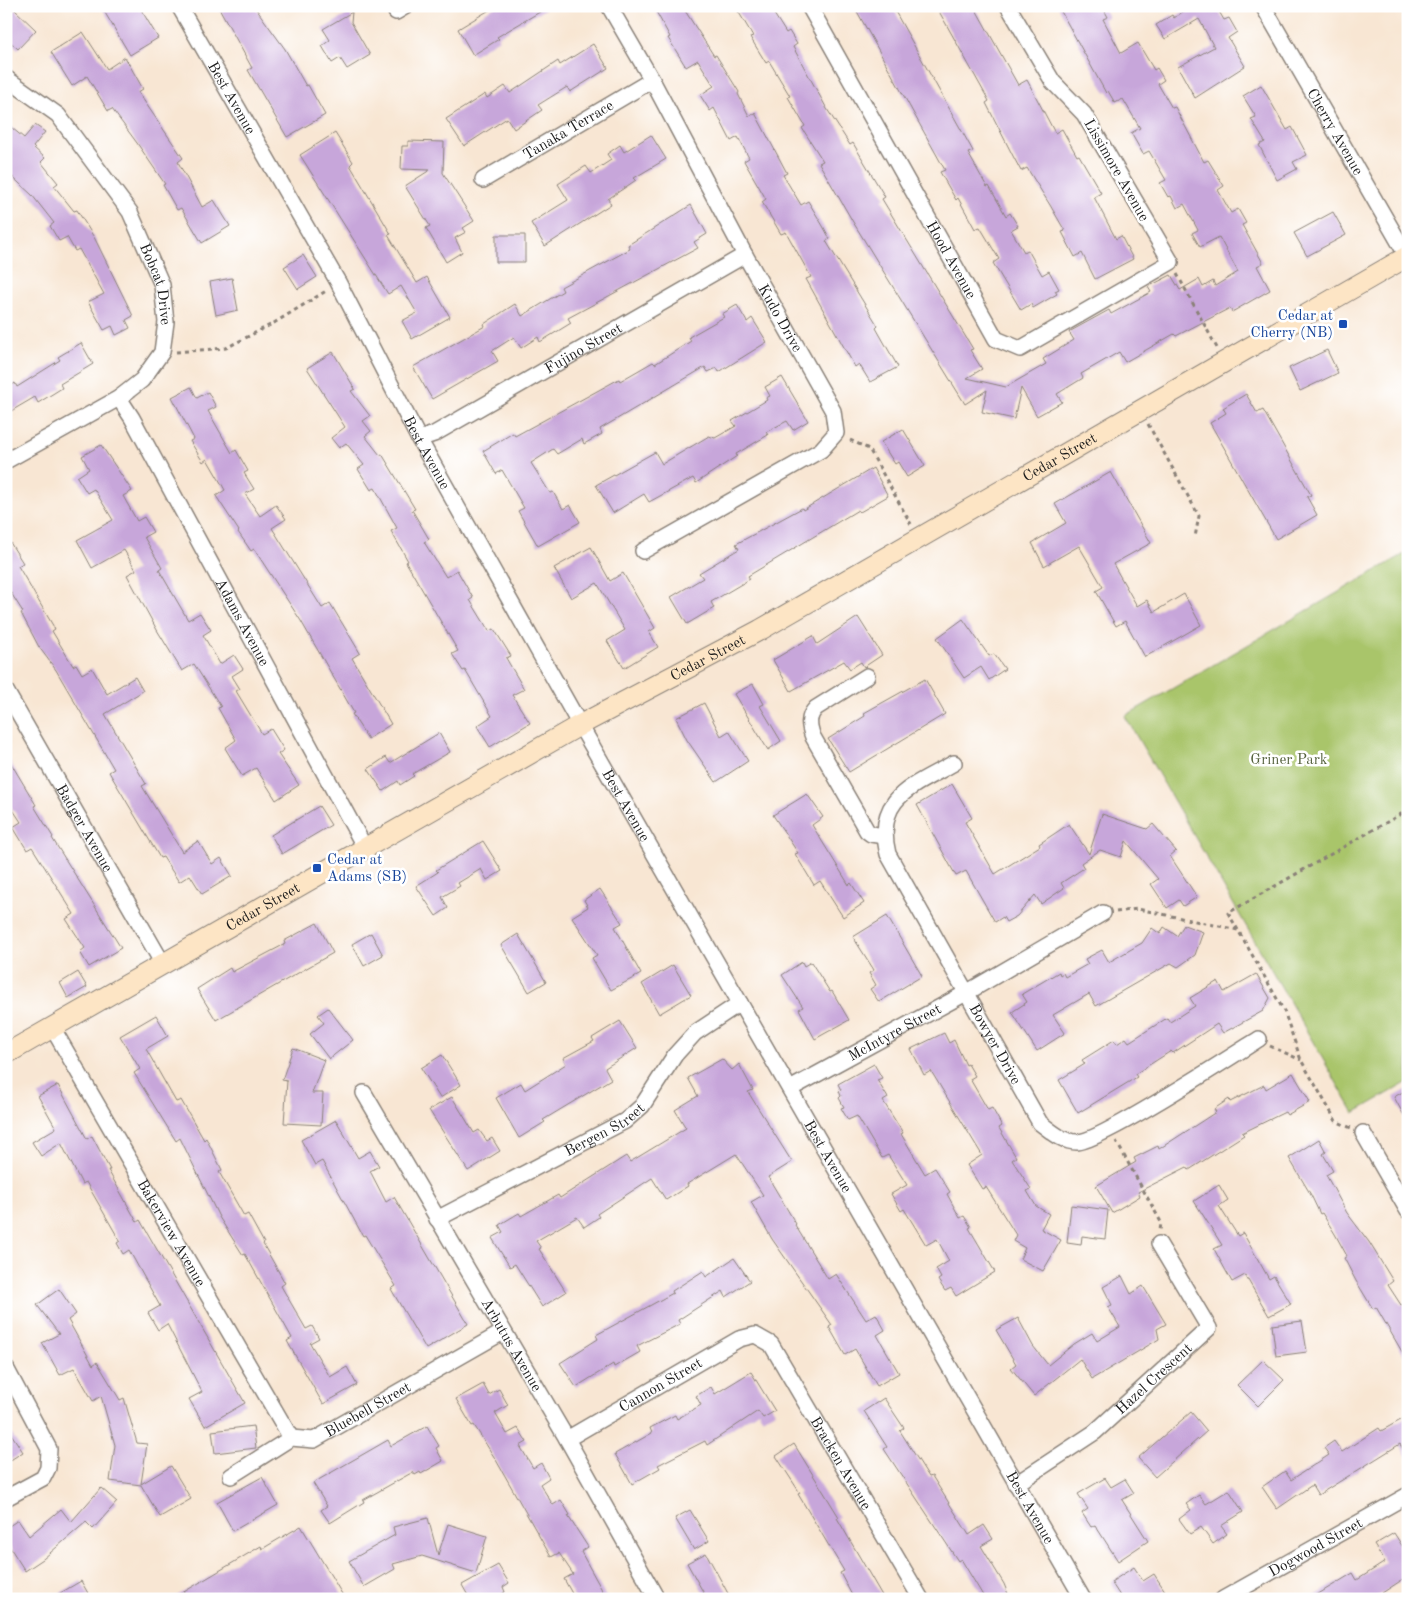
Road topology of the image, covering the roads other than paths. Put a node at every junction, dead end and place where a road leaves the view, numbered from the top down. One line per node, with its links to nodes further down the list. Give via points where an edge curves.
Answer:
1 (179, 6): 13 (street, Best Avenue, via 338,282)
2 (609, 6): 7 (street, Kudo Drive)
3 (808, 6): 11 (street, Hood Avenue, via 996,339 1020,349)
4 (1008, 6): 11 (street, Lissimore Avenue, via 1053,82 1084,114)
5 (1263, 6): 10 (street, Cherry Avenue)
6 (6, 78): 12 (street, Bobcat Drive, via 58,115 130,212 162,285 166,322 162,352 142,380)
7 (652, 80): 8 (street, Tanaka Terrace); 9 (street, Kudo Drive)
8 (483, 180)
9 (745, 255): 13 (street, Fujino Street, via 434,434); 15 (street, Kudo Drive, via 833,411 836,433 820,450)
10 (1408, 256): 18 (main road, Cedar Street, via 760,630)
11 (1171, 262)
12 (119, 398): 14 (street, Bobcat Drive); 21 (street, Adams Avenue)
13 (420, 439): 18 (street, Best Avenue)
14 (6, 461)
15 (643, 551)
16 (867, 676): 20 (street, via 816,708 809,723 813,737 867,831)
17 (6, 691): 23 (street, Badger Avenue)
18 (580, 725): 21 (main road, Cedar Street); 25 (street, Best Avenue)
19 (954, 763): 20 (street, via 901,793 885,822)
20 (884, 836): 24 (street, Bowyer Drive, via 888,854)
21 (365, 848): 23 (main road, Cedar Street)
22 (1103, 913): 24 (street, McIntyre Street)
23 (163, 964): 26 (main road, Cedar Street)
24 (966, 994): 27 (street, Bowyer Drive, via 1040,1123 1062,1139 1078,1143 1110,1130); 29 (street, McIntyre Street)
25 (740, 1003): 29 (street, Best Avenue); 33 (street, Bergen Street, via 694,1033 675,1055 642,1106 625,1121)
26 (52, 1028): 28 (main road, Cedar Street); 38 (street, Bakerview Avenue)
27 (1259, 1039)
28 (6, 1054)
29 (790, 1089): 41 (street, Best Avenue)
30 (364, 1093): 33 (street, Arbutus Avenue)
31 (1363, 1133): 32 (street)
32 (1408, 1211)
33 (437, 1219): 35 (street, Arbutus Avenue)
34 (1159, 1244): 41 (street, Hazel Crescent, via 1209,1328 1094,1432)
35 (503, 1332): 38 (street, Bluebell Street, via 314,1440); 39 (street, Arbutus Avenue)
36 (756, 1335): 39 (street, Cannon Street, via 739,1339); 45 (street, Bracken Avenue, via 771,1344)
37 (6, 1368): 43 (street, via 45,1439 49,1459 43,1478)
38 (290, 1438): 40 (street)
39 (567, 1439): 44 (street, Arbutus Avenue)
40 (231, 1476)
41 (1016, 1484): 46 (street, Best Avenue)
42 (1408, 1494): 47 (street, Dogwood Street)
43 (6, 1498)
44 (657, 1599)
45 (921, 1599)
46 (1083, 1599)
47 (1223, 1599)

